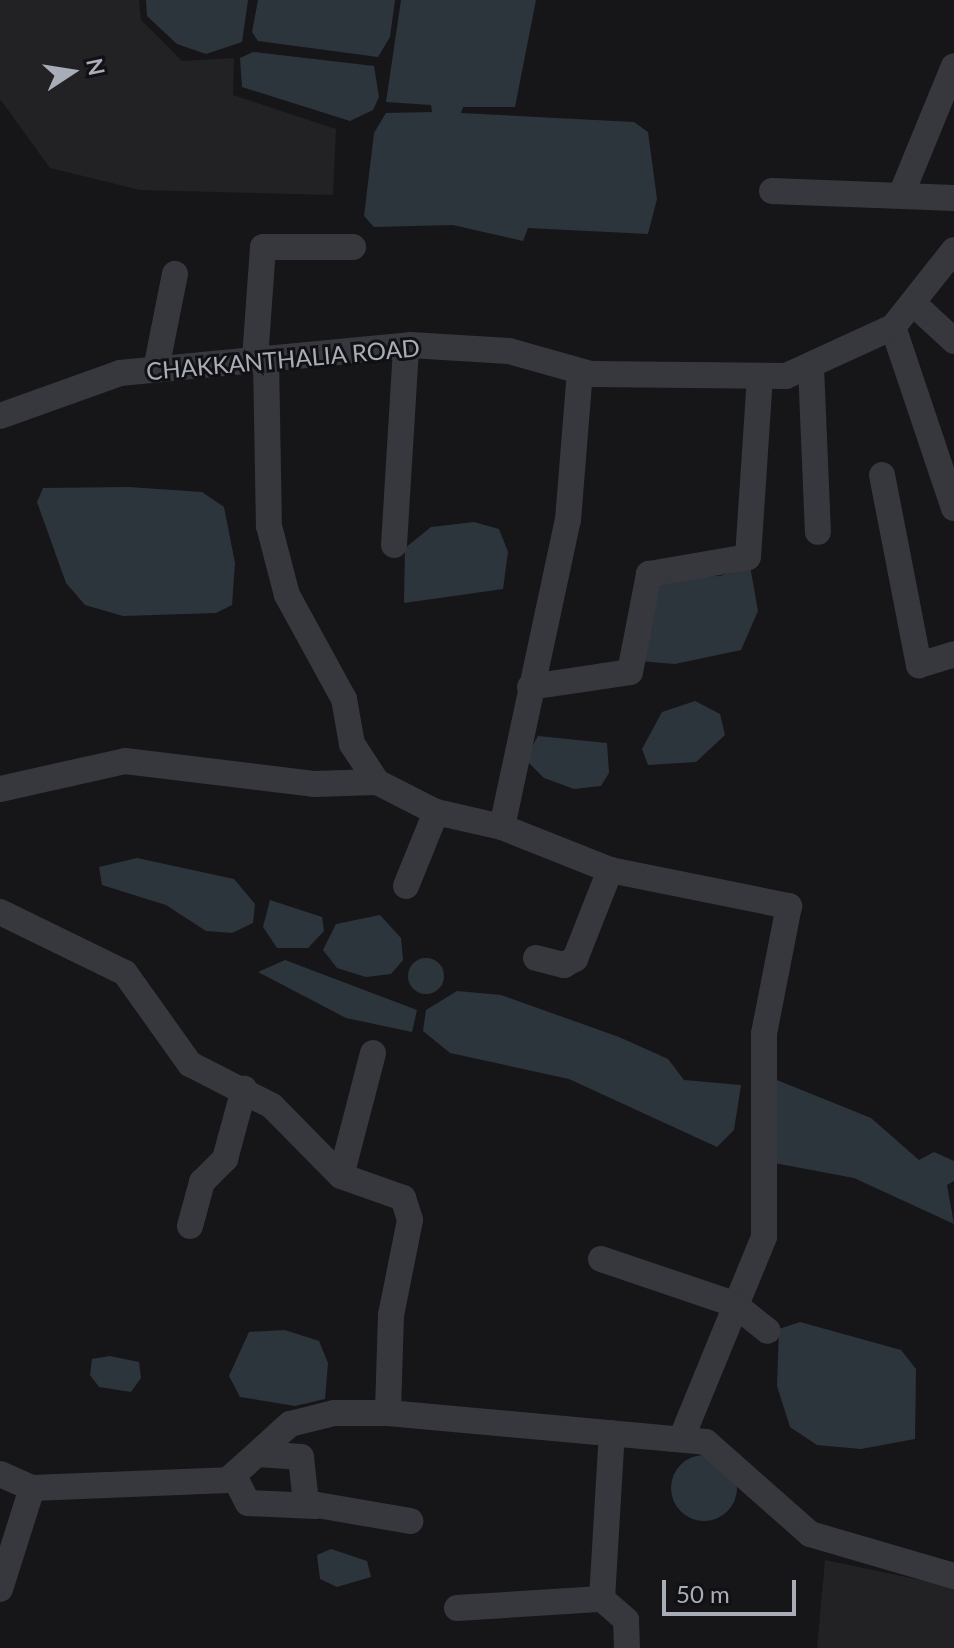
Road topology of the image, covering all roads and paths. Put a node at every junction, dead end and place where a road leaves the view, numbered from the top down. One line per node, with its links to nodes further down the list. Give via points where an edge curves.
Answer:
1 (954, 66): 3 (street)
2 (772, 191): 3 (street)
3 (901, 195): 4 (street)
4 (954, 198)
5 (353, 247): 12 (street, via 263,247)
6 (954, 250): 8 (street, CHAKKANTHALIA ROAD)
7 (175, 274): 14 (street)
8 (913, 303): 9 (street, CHAKKANTHALIA ROAD); 10 (street)
9 (893, 327): 13 (street, CHAKKANTHALIA ROAD); 19 (street)
10 (954, 341)
11 (406, 346): 12 (street, CHAKKANTHALIA ROAD); 15 (street, CHAKKANTHALIA ROAD, via 509,351); 21 (street)
12 (261, 358): 14 (street, CHAKKANTHALIA ROAD); 24 (street, via 263,475 287,595 344,699 352,744)
13 (811, 367): 16 (street, CHAKKANTHALIA ROAD); 20 (street)
14 (156, 369): 17 (street, CHAKKANTHALIA ROAD, via 120,373)
15 (580, 371): 16 (street, CHAKKANTHALIA ROAD); 23 (street, via 568,520)
16 (760, 376): 23 (street, via 748,557 649,574 630,672)
17 (0, 416)
18 (882, 475): 22 (street, via 919,665)
19 (953, 500)
20 (818, 532)
21 (394, 545)
22 (954, 654)
23 (530, 687): 27 (street)
24 (377, 782): 25 (street, via 314,784 125,761); 26 (street)
25 (0, 789)
26 (436, 812): 27 (street); 29 (street)
27 (502, 827): 28 (street)
28 (610, 870): 31 (street, via 575,959 564,965); 37 (street, via 789,906 764,1034 764,1237)
29 (406, 886)
30 (0, 912): 33 (street, via 125,973 190,1064)
31 (536, 958)
32 (373, 1053): 34 (street)
33 (244, 1089): 34 (street, via 272,1106); 35 (street, via 225,1159 202,1182)
34 (341, 1176): 39 (street, via 395,1193 408,1208 391,1315)
35 (190, 1226)
36 (601, 1259): 37 (street)
37 (734, 1304): 38 (street); 41 (street)
38 (768, 1331)
39 (388, 1413): 40 (street); 42 (street, via 309,1418)
40 (612, 1433): 41 (street); 50 (street)
41 (682, 1437): 48 (street, via 731,1459 810,1534)
42 (258, 1454): 44 (street); 46 (street, via 301,1457 302,1496)
43 (0, 1474): 45 (street)
44 (235, 1478): 45 (street); 46 (street, via 248,1503)
45 (32, 1488): 49 (street)
46 (315, 1506): 47 (street)
47 (410, 1521)
48 (954, 1576)
49 (0, 1589)
50 (602, 1599): 51 (street); 52 (street, via 626,1620)
51 (457, 1608)
52 (627, 1648)

